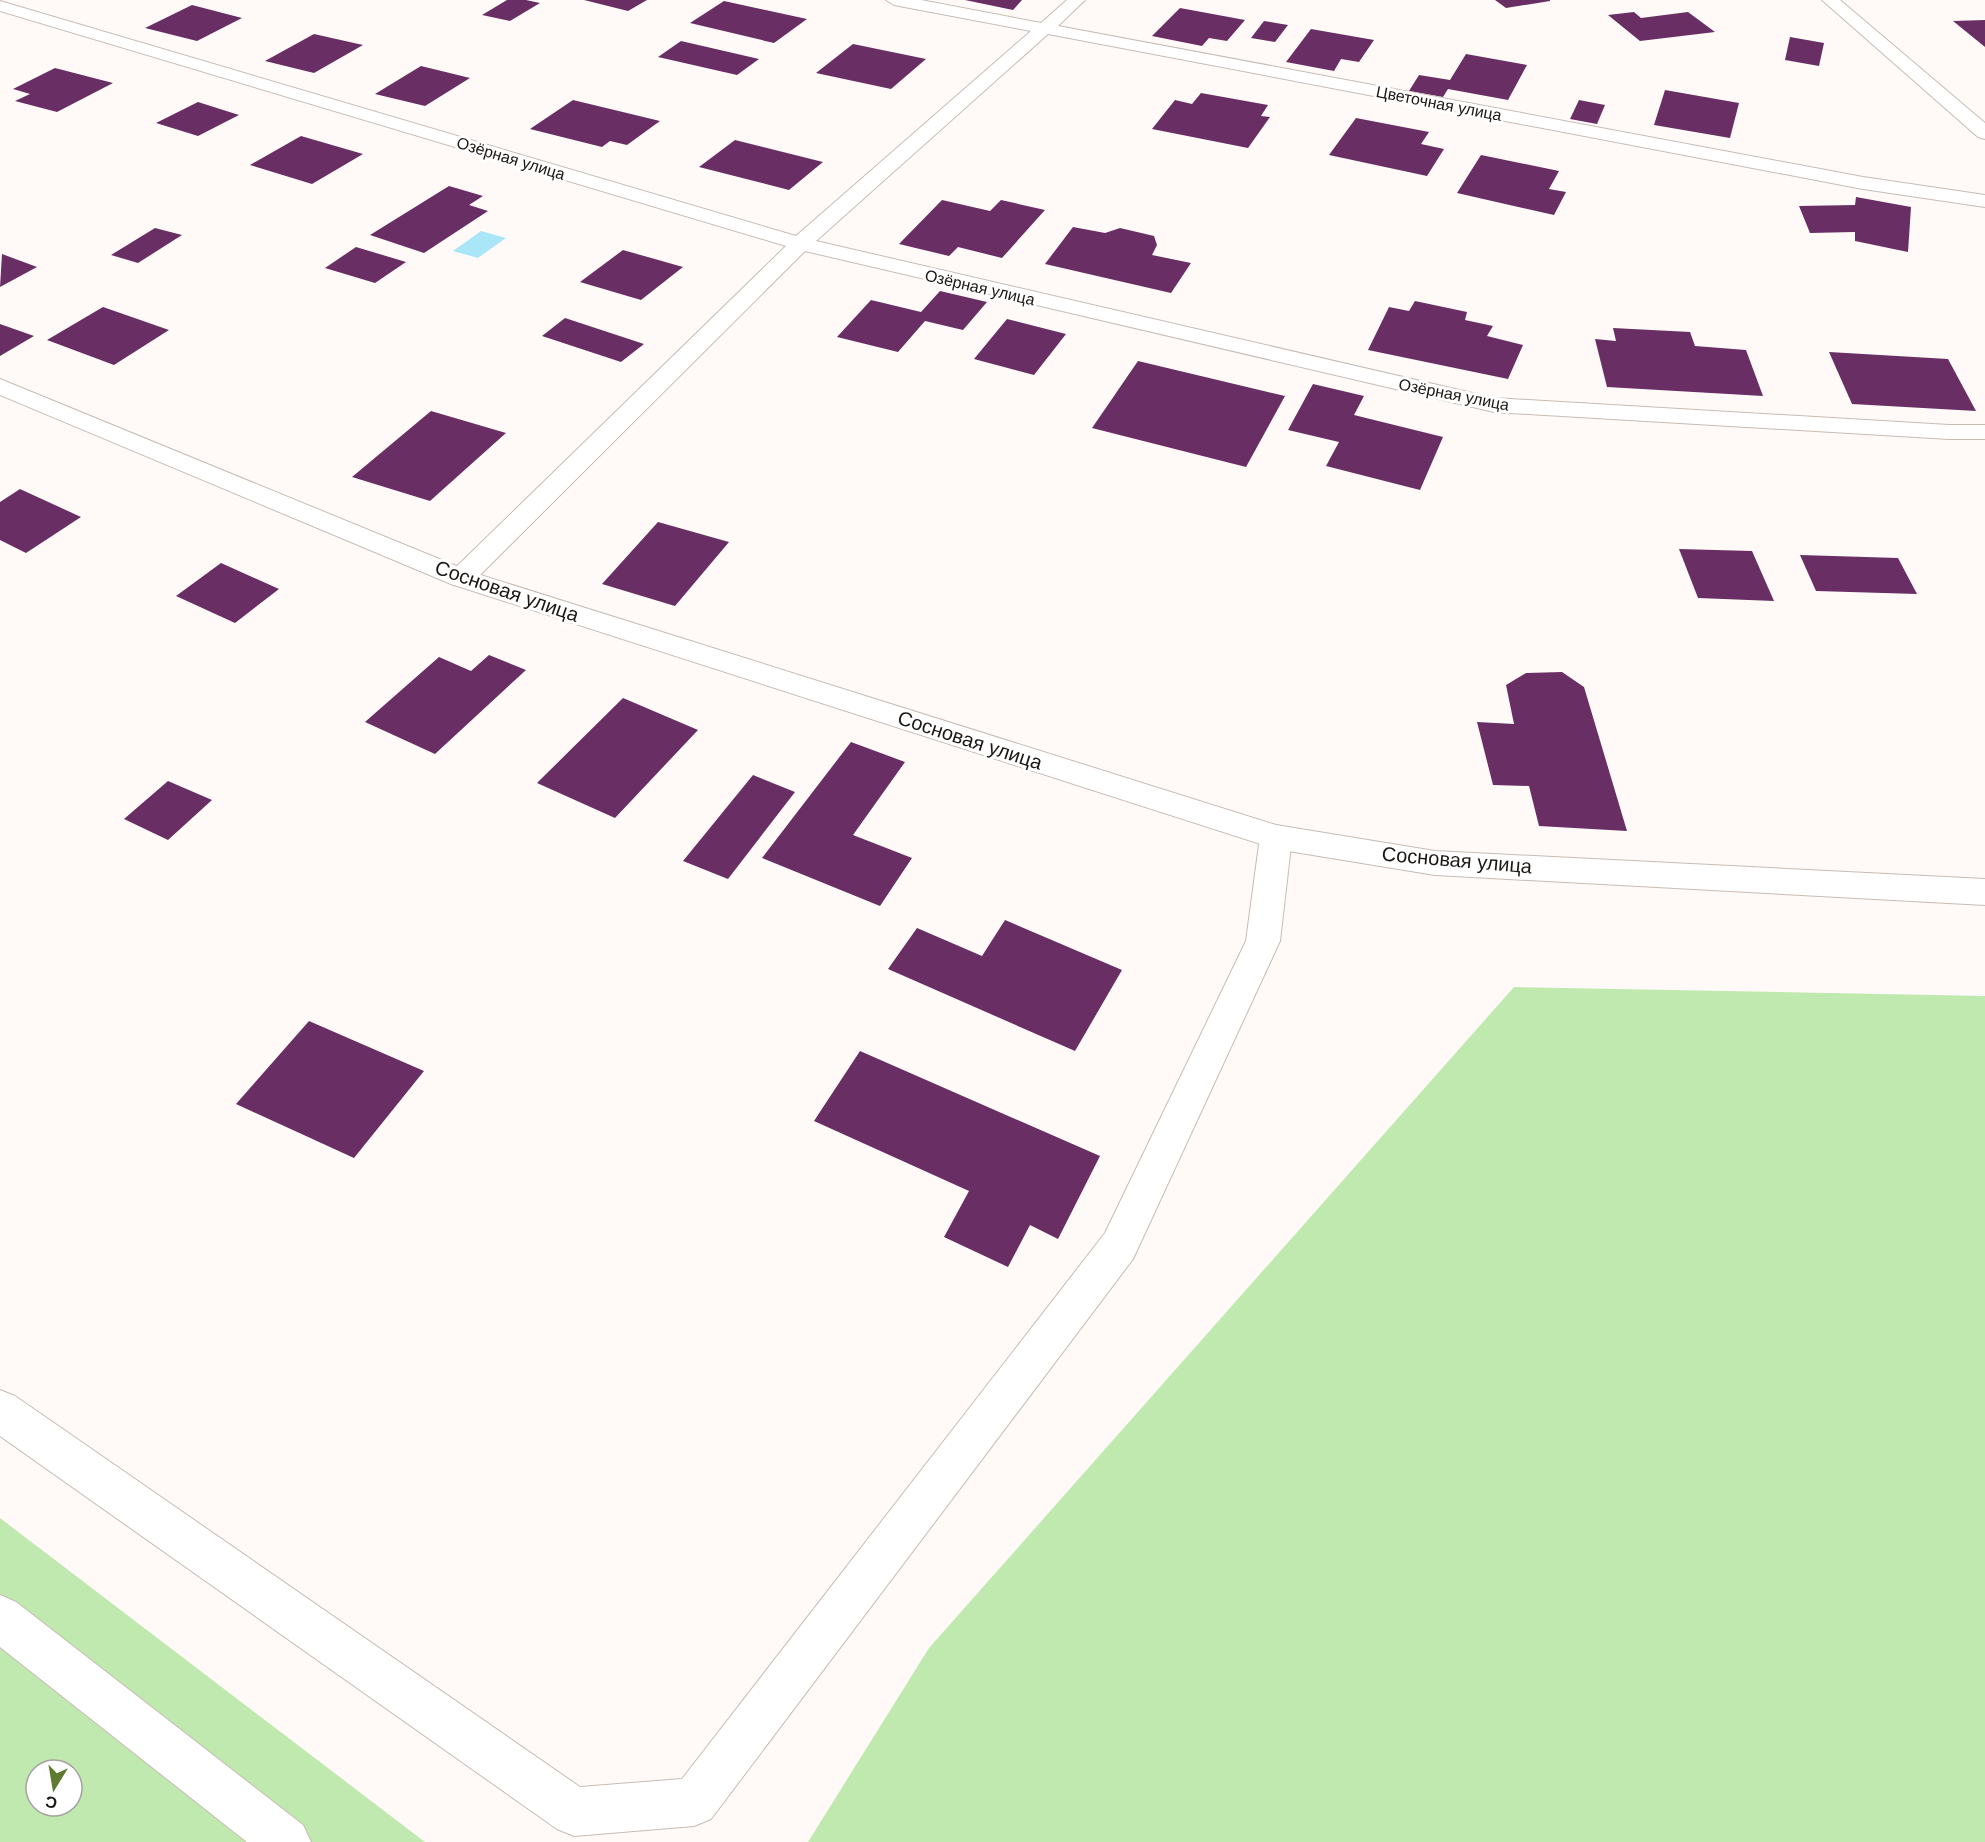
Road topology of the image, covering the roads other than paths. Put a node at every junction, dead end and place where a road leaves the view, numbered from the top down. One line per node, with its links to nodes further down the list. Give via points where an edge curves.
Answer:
1 (894, 0): 5 (street, Цветочная улица)
2 (1077, 0): 5 (street)
3 (1830, 0): 6 (street)
4 (0, 6): 8 (street, Озёрная улица)
5 (1045, 30): 7 (street, Цветочная улица, via 1852,180); 8 (street)
6 (1985, 133)
7 (1985, 201)
8 (800, 244): 10 (street, Озёрная улица, via 1494,405); 11 (street)
9 (0, 386): 11 (street, Сосновая улица)
10 (1985, 432)
11 (461, 578): 12 (street, Сосновая улица)
12 (1276, 837): 13 (street, Сосновая улица, via 1435,862); 14 (street, via 1263,940 1119,1246 694,1802 574,1812)
13 (1985, 892)
14 (0, 1411)
15 (0, 1618): 16 (street)
16 (286, 1842)

